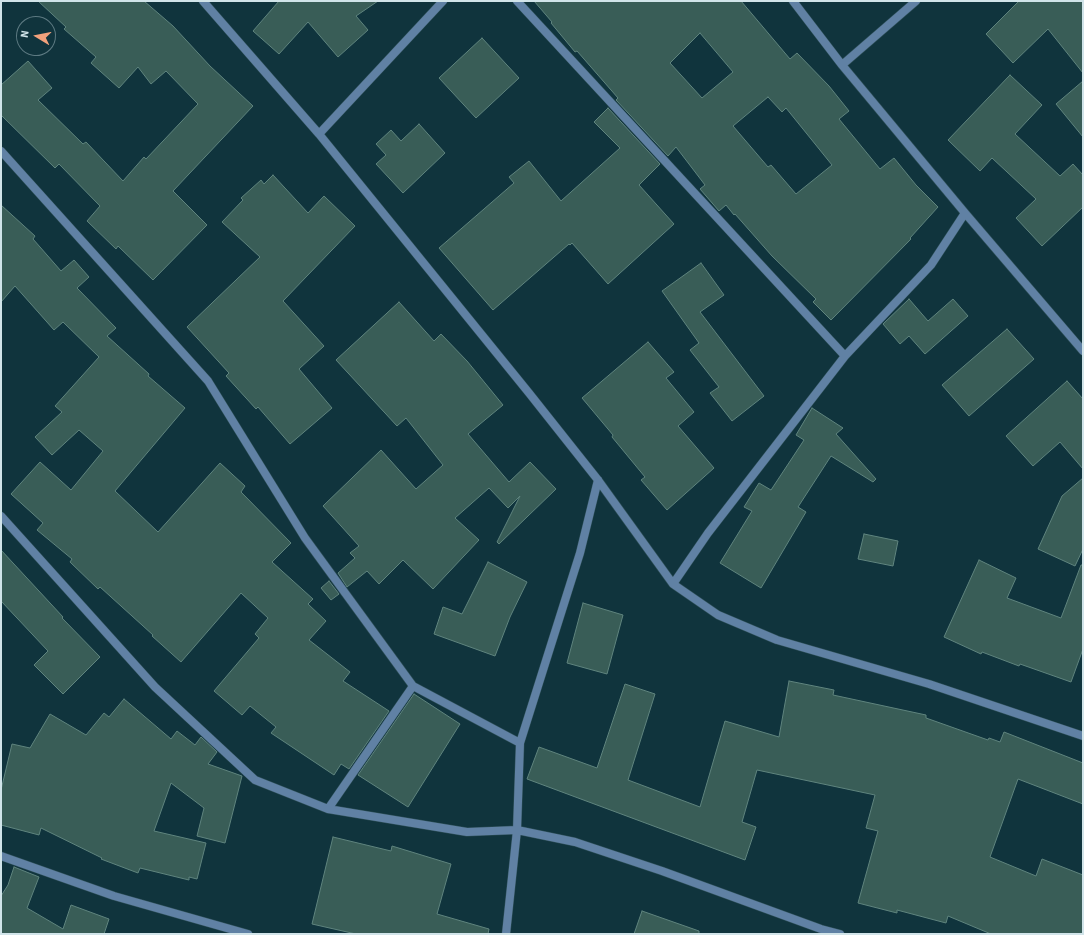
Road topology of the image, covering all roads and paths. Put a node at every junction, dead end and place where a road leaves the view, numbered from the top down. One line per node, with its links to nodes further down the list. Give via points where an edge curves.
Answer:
1 (203, 1): 7 (street)
2 (443, 1): 7 (street)
3 (517, 1): 11 (street)
4 (793, 1): 6 (street)
5 (916, 1): 6 (street)
6 (842, 65): 9 (street)
7 (319, 134): 12 (street)
8 (1, 151): 15 (street, via 208,381 305,538)
9 (965, 213): 10 (street); 11 (street, via 931,265)
10 (1083, 351)
11 (845, 356): 14 (street, via 708,533)
12 (598, 480): 14 (street); 17 (street, via 580,553)
13 (1, 516): 18 (street, via 154,686 255,780)
14 (673, 584): 16 (street, via 718,615 777,640 929,684)
15 (413, 686): 17 (street); 18 (street)
16 (1083, 736)
17 (520, 743): 19 (street)
18 (328, 809): 19 (street, via 467,832)
19 (517, 830): 22 (street); 23 (street, via 575,842)
20 (1, 856): 21 (street, via 114,896)
21 (248, 934)
22 (506, 934)
23 (840, 934)

